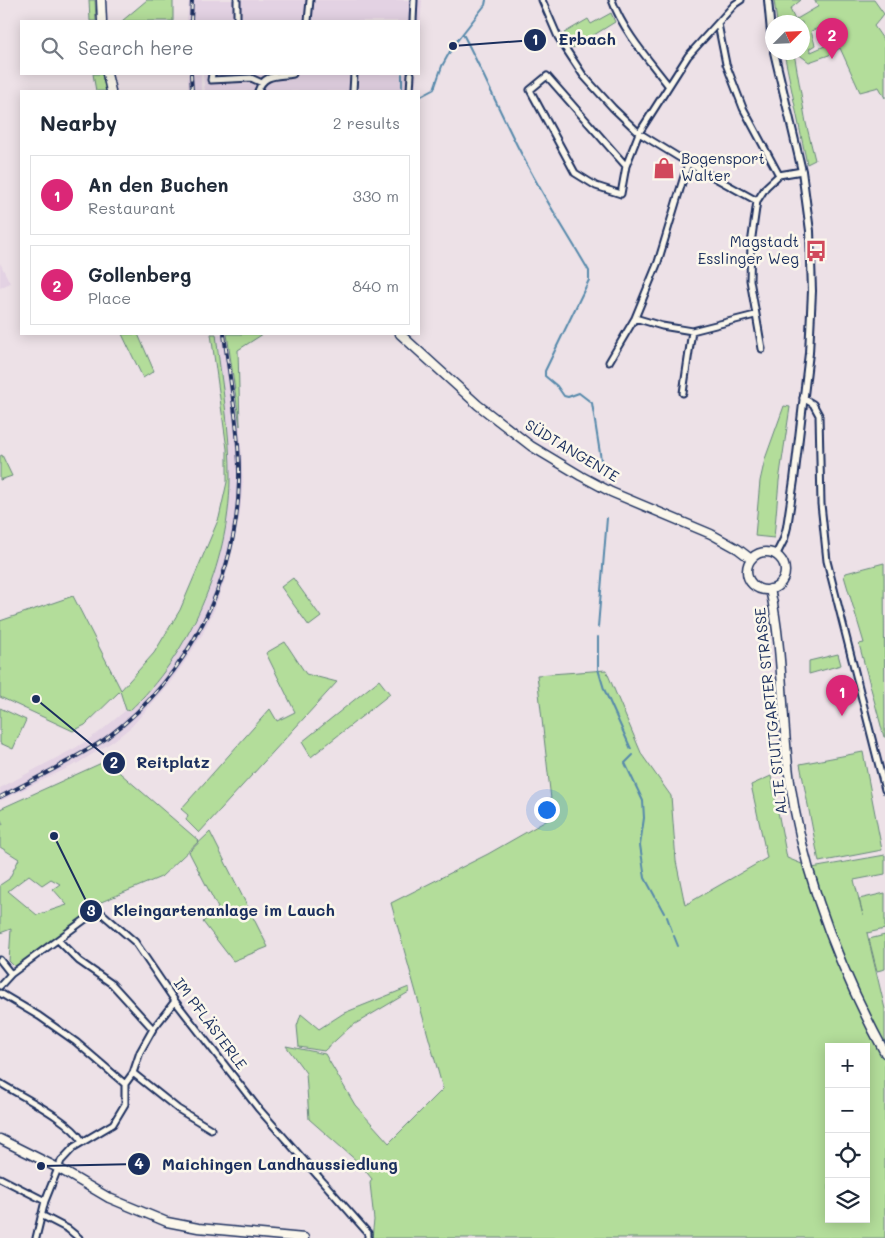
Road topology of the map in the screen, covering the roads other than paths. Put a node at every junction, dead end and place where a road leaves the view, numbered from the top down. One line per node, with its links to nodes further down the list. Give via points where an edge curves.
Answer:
1 (101, 0): 10 (main road)
2 (237, 0): 11 (street)
3 (310, 0): 12 (street)
4 (414, 0): 13 (street)
5 (542, 0): 27 (street, via 558,37 583,75)
6 (612, 0): 22 (street, via 643,53)
7 (741, 0): 14 (street)
8 (768, 0): 9 (street)
9 (769, 15)
10 (102, 20)
11 (237, 20)
12 (308, 20)
13 (413, 20)
14 (718, 24): 22 (street, via 688,56); 31 (street, via 726,64 743,108)
15 (776, 60): 30 (street)
16 (107, 75): 23 (main road)
17 (212, 75): 21 (street, via 211,80 251,78)
18 (287, 75): 21 (street)
19 (354, 75): 25 (street)
20 (411, 75): 26 (street)
21 (262, 82): 24 (street)
22 (668, 85): 27 (street)
23 (111, 90)
24 (258, 90)
25 (353, 90)
26 (410, 90)
27 (639, 133): 28 (street); 29 (street)
28 (688, 163): 32 (street); 34 (street, via 658,262)
29 (626, 166): 29 (street, via 621,194 574,174 530,90 547,76)
30 (802, 171): 31 (street); 40 (street, via 810,232 812,291 809,353)
31 (779, 176): 32 (street)
32 (757, 201): 33 (street, via 750,280)
33 (755, 315): 35 (street); 37 (street)
34 (635, 318): 35 (street); 38 (street)
35 (692, 331): 39 (street)
36 (401, 335): 42 (main road, SÜDTANGENTE, via 478,405 538,450 611,492 711,534)
37 (762, 349)
38 (609, 362)
39 (683, 393)
40 (802, 398): 41 (street, via 787,527); 44 (street, via 813,404 819,414 826,554)
41 (776, 555): 42 (main road, via 766,552); 43 (main road, via 785,571 780,582)
42 (751, 559): 43 (main road, via 747,570 750,580 759,588)
43 (770, 589): 52 (main road, ALTE STUTTGARTER STRASSE, via 777,630 790,781 802,846 840,961)
44 (885, 790)
45 (58, 940): 47 (street, IM PFLÄSTERLE); 50 (street, IM PFLÄSTERLE, via 98,910 135,942); 51 (street, via 112,984)
46 (0, 960): 47 (street)
47 (11, 974): 48 (street, IM PFLÄSTERLE)
48 (0, 986)
49 (0, 993): 55 (street, via 76,1042)
50 (175, 1001): 51 (street); 67 (street, IM PFLÄSTERLE, via 258,1108 368,1233)
51 (153, 1029): 53 (street)
52 (885, 1053)
53 (133, 1073): 55 (street); 56 (street, via 178,1109)
54 (0, 1083): 58 (street, via 62,1121)
55 (125, 1084): 58 (street, via 125,1104 113,1124)
56 (211, 1128)
57 (0, 1138): 59 (main road)
58 (83, 1142): 59 (street, via 63,1157)
59 (58, 1168): 61 (street); 63 (main road, via 110,1198 167,1222)
60 (0, 1178): 61 (street)
61 (45, 1202): 62 (street)
62 (41, 1215): 64 (street); 65 (street)
63 (250, 1236): 66 (main road)
64 (36, 1238)
65 (80, 1238)
66 (304, 1238)
67 (368, 1238)

